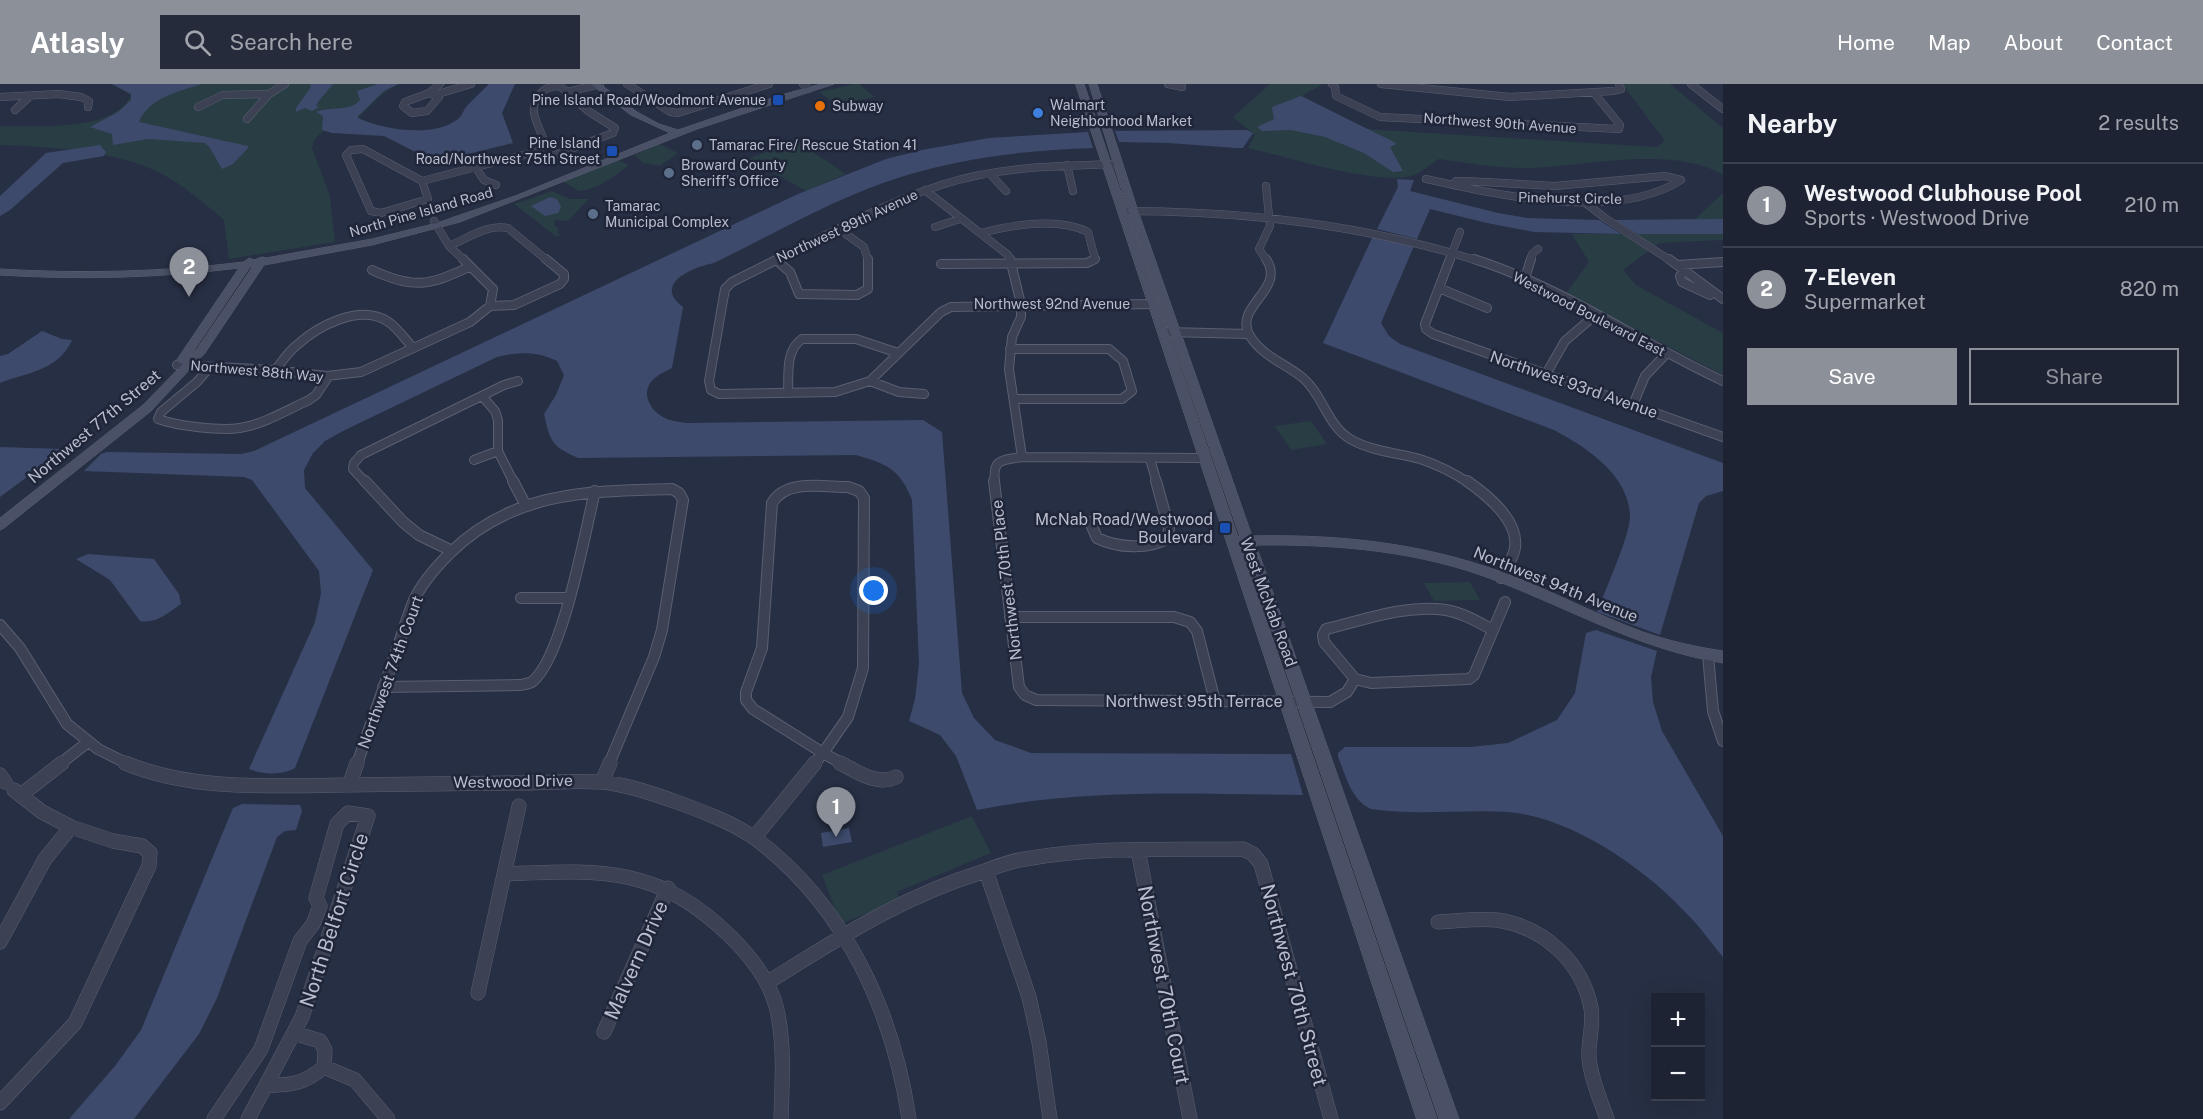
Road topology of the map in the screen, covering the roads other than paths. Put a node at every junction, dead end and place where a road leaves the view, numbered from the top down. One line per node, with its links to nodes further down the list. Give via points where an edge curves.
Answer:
1 (285, 84): 22 (street)
2 (440, 84): 20 (street)
3 (471, 84): 23 (street)
4 (587, 84): 19 (street)
5 (599, 84): 19 (street); 31 (main road, via 618,102)
6 (627, 84): 7 (street, via 670,112 678,113)
7 (769, 84)
8 (830, 84): 17 (main road, North Pine Island Road)
9 (1080, 84): 33 (main road, West McNab Road)
10 (1093, 84): 33 (main road, West McNab Road, via 1108,126)
11 (1168, 84): 18 (street)
12 (1332, 84): 21 (street, Northwest 90th Avenue, via 1336,96 1380,117 1619,129 1603,100)
13 (1381, 84): 21 (street, via 1510,97)
14 (1619, 84): 21 (street, via 1618,91)
15 (1691, 84): 29 (street)
16 (550, 85): 19 (street); 32 (street, via 542,88 534,110 544,144)
17 (807, 86): 31 (main road, North Pine Island Road)
18 (1182, 87)
19 (565, 91): 32 (street, via 615,130 547,158)
20 (429, 93): 23 (street); 23 (street, via 403,106 412,113 427,111)
21 (1594, 93)
22 (269, 94): 27 (street, via 221,94); 30 (street)
23 (438, 94)
24 (29, 97): 25 (street); 26 (street, via 71,93 87,99); 28 (street)
25 (0, 98)
26 (88, 107)
27 (198, 107)
28 (15, 110)
29 (1723, 110)
30 (248, 119)
31 (674, 131): 53 (main road, North Pine Island Road)
32 (532, 154): 35 (street)
33 (1113, 164): 34 (street, Northwest 89th Avenue); 50 (main road, West McNab Road)
34 (1067, 165): 36 (street, Northwest 89th Avenue); 48 (street)
35 (476, 168): 39 (street); 42 (street, via 484,180)
36 (990, 174): 46 (street, Northwest 89th Avenue); 47 (street)
37 (1653, 177): 40 (street, via 1549,186); 44 (street); 44 (street, via 1672,176 1681,180)
38 (1426, 179): 41 (street)
39 (422, 181): 39 (street, via 428,199 375,213 346,155 351,150 363,149)
40 (1467, 181): 41 (street); 45 (street)
41 (1454, 184): 45 (street, Pinehurst Circle)
42 (496, 185)
43 (1266, 186): 51 (street)
44 (1671, 186): 49 (street, Pinehurst Circle, via 1634,198)
45 (1471, 188): 49 (street, Pinehurst Circle, via 1518,198)
46 (925, 190): 52 (street); 55 (street, Northwest 89th Avenue)
47 (1006, 191)
48 (1073, 191)
49 (1583, 201): 66 (street)
50 (1128, 211): 51 (street, Westwood Boulevard East); 75 (main road, West McNab Road); 79 (main road, West McNab Road)
51 (1270, 216): 60 (street, Westwood Boulevard East, via 1377,233); 80 (street, via 1270,226 1259,249 1270,265 1270,285 1248,312)
52 (960, 219): 54 (street); 57 (street)
53 (435, 223): 58 (street); 62 (main road, North Pine Island Road)
54 (935, 227)
55 (839, 229): 61 (street, Northwest 89th Avenue); 61 (street, via 859,240 867,251 868,290 863,293 799,294 793,273)
56 (1460, 232): 60 (street)
57 (981, 233): 65 (street, via 1008,255); 65 (street, via 1009,226 1084,228 1095,259)
58 (449, 246): 68 (street); 76 (street, Northwest 88th Way, via 486,228 501,226 564,274 560,284 514,305)
59 (1538, 249): 71 (street, via 1532,254)
60 (1452, 253): 71 (street, Westwood Boulevard East); 72 (street)
61 (776, 260): 93 (street, Northwest 89th Avenue, via 724,289 709,381 711,390 719,394)
62 (255, 261): 67 (main road, North Pine Island Road, via 108,270); 70 (main road, North Pine Island Road, via 145,275); 85 (main road, Northwest 77th Street)
63 (1723, 262): 66 (street)
64 (941, 264): 65 (street)
65 (1012, 264): 74 (street)
66 (1677, 264): 73 (street, via 1685,271 1680,276 1682,282)
67 (0, 265)
68 (470, 267): 69 (street, via 432,284 414,286); 76 (street, via 494,290)
69 (372, 270)
70 (0, 272)
71 (1525, 279): 78 (street, Westwood Boulevard East)
72 (1439, 288): 77 (street); 88 (street, Northwest 93rd Avenue, via 1426,329)
73 (1723, 300)
74 (1021, 304): 75 (street, Northwest 92nd Avenue); 82 (street, via 1021,317); 83 (street, Northwest 92nd Avenue, via 951,307)
75 (1154, 304): 79 (main road, West McNab Road)
76 (490, 306): 81 (street, Northwest 88th Way, via 470,322)
77 (1488, 308)
78 (1594, 315): 84 (street, Westwood Boulevard East); 88 (street, via 1565,337)
79 (1171, 330): 80 (street); 101 (main road, West McNab Road); 109 (main road, West McNab Road)
80 (1246, 331): 111 (street, via 1263,350 1312,387 1328,418 1349,438 1377,450 1431,463 1488,497 1502,513 1516,541)
81 (413, 348): 87 (street, via 389,322 368,315 345,317 299,342); 89 (street, Northwest 88th Way, via 361,372)
82 (1010, 349): 96 (street); 96 (street, via 1109,349 1123,358 1132,391 1122,399)
83 (898, 353): 91 (street); 93 (street, via 856,339 802,339 791,349)
84 (1666, 354): 92 (street, Westwood Boulevard East); 97 (street, via 1645,375)
85 (183, 365): 86 (street, Northwest 88th Way); 106 (main road, Northwest 77th Street); 108 (main road, Northwest 77th Street, via 147,408)
86 (210, 367): 87 (street, Northwest 88th Way); 89 (street, via 158,419 174,425 249,426 309,400)
87 (275, 370): 89 (street, Northwest 88th Way)
88 (1546, 374): 97 (street, Northwest 93rd Avenue)
89 (328, 377)
90 (518, 381): 95 (street)
91 (870, 381): 93 (street, via 835,392); 94 (street, via 899,392)
92 (1723, 381)
93 (788, 392)
94 (924, 394)
95 (482, 396): 99 (street, via 498,420); 110 (street, via 361,455 354,463 353,469 403,522)
96 (1014, 399): 100 (street)
97 (1633, 405): 98 (street, Northwest 93rd Avenue)
98 (1723, 437)
99 (498, 451): 103 (street); 105 (street)
100 (1022, 457): 102 (street); 115 (street, Northwest 70th Place, via 1003,459 993,469)
101 (1205, 458): 102 (street); 109 (main road, West McNab Road)
102 (1150, 459): 107 (street, via 1169,528 1168,538 1163,543 1112,544 1097,538)
103 (474, 460)
104 (595, 491): 105 (street, Northwest 74th Court); 113 (street); 130 (street, Northwest 74th Court, via 672,489 683,500 662,630)
105 (525, 504): 110 (street, Northwest 74th Court, via 473,532)
106 (0, 513)
107 (1090, 522)
108 (0, 525)
109 (1240, 541): 111 (main road, Northwest 94th Avenue, via 1380,544 1436,556); 124 (main road, West McNab Road); 125 (main road, West McNab Road)
110 (450, 550): 121 (street, Northwest 74th Court, via 415,598)
111 (1502, 578): 118 (main road, Northwest 94th Avenue, via 1627,632)
112 (521, 598): 113 (street)
113 (568, 598): 121 (street, via 549,659 532,682)
114 (1505, 602): 117 (street)
115 (1010, 616): 122 (street, Northwest 70th Place, via 1019,687); 123 (street, via 1174,617 1190,621 1197,630)
116 (0, 625): 127 (street, Westwood Drive, via 18,642 65,722)
117 (1493, 630): 120 (street, via 1469,679 1371,683); 120 (street, via 1464,615 1435,608 1326,629 1324,642)
118 (1708, 655): 119 (main road, Northwest 94th Avenue); 126 (street, via 1713,711)
119 (1723, 657)
120 (1355, 679): 125 (street, Northwest 95th Terrace, via 1347,692 1329,702)
121 (383, 687): 131 (street, Northwest 74th Court)
122 (1025, 695): 123 (street, Northwest 95th Terrace, via 1036,700)
123 (1215, 701): 124 (street, Northwest 95th Terrace)
124 (1287, 701): 125 (street, Northwest 95th Terrace); 158 (main road, West McNab Road)
125 (1305, 701): 159 (main road, West McNab Road)
126 (1723, 741)
127 (88, 742): 131 (street, Westwood Drive, via 116,760 178,780 262,786); 132 (street)
128 (824, 752): 128 (street, via 848,717 862,668 864,498 848,487 788,488 778,493 772,503 762,648 746,700 753,709); 129 (street, via 867,777 882,781); 135 (street)
129 (896, 777)
130 (602, 782): 131 (street, Westwood Drive); 135 (street, Westwood Drive, via 696,807)
131 (350, 783)
132 (10, 786): 134 (street, via 42,812)
133 (519, 806): 138 (street)
134 (71, 827): 142 (street, via 36,874); 149 (street, via 142,846 150,853 149,866 75,1023)
135 (754, 838): 141 (street, Westwood Drive, via 820,902)
136 (1138, 850): 137 (street, via 1076,851 1022,859); 156 (street, Northwest 70th Court); 157 (street, Northwest 70th Street, via 1243,849 1261,864)
137 (986, 871): 141 (street, via 905,901); 155 (street, via 1029,999)
138 (504, 874): 139 (street, Malvern Drive, via 587,871 620,874); 144 (street)
139 (668, 888): 143 (street, Malvern Drive, via 719,923); 145 (street, Malvern Drive)
140 (1438, 922): 160 (street, via 1504,921 1525,926 1567,957 1583,982 1591,1010 1589,1058)
141 (842, 936): 143 (street); 154 (street, Westwood Drive, via 882,1008 897,1053)
142 (0, 942)
143 (768, 982): 153 (street, Malvern Drive, via 781,1034)
144 (478, 993)
145 (604, 1032)
146 (294, 1033): 147 (street, via 320,1041 325,1050); 148 (street, North Belfort Circle); 150 (street, North Belfort Circle, via 304,1014 368,816 348,813 338,824 316,898 320,906 300,941 261,1049)
147 (324, 1067): 148 (street, via 309,1080 292,1086); 152 (street, via 358,1080)
148 (266, 1085): 151 (street, North Belfort Circle)
149 (0, 1103)
150 (214, 1119)
151 (248, 1119)
152 (388, 1119)
153 (781, 1119)
154 (909, 1119)
155 (1050, 1119)
156 (1190, 1119)
157 (1331, 1119)
158 (1427, 1119)
159 (1449, 1119)
160 (1607, 1119)

